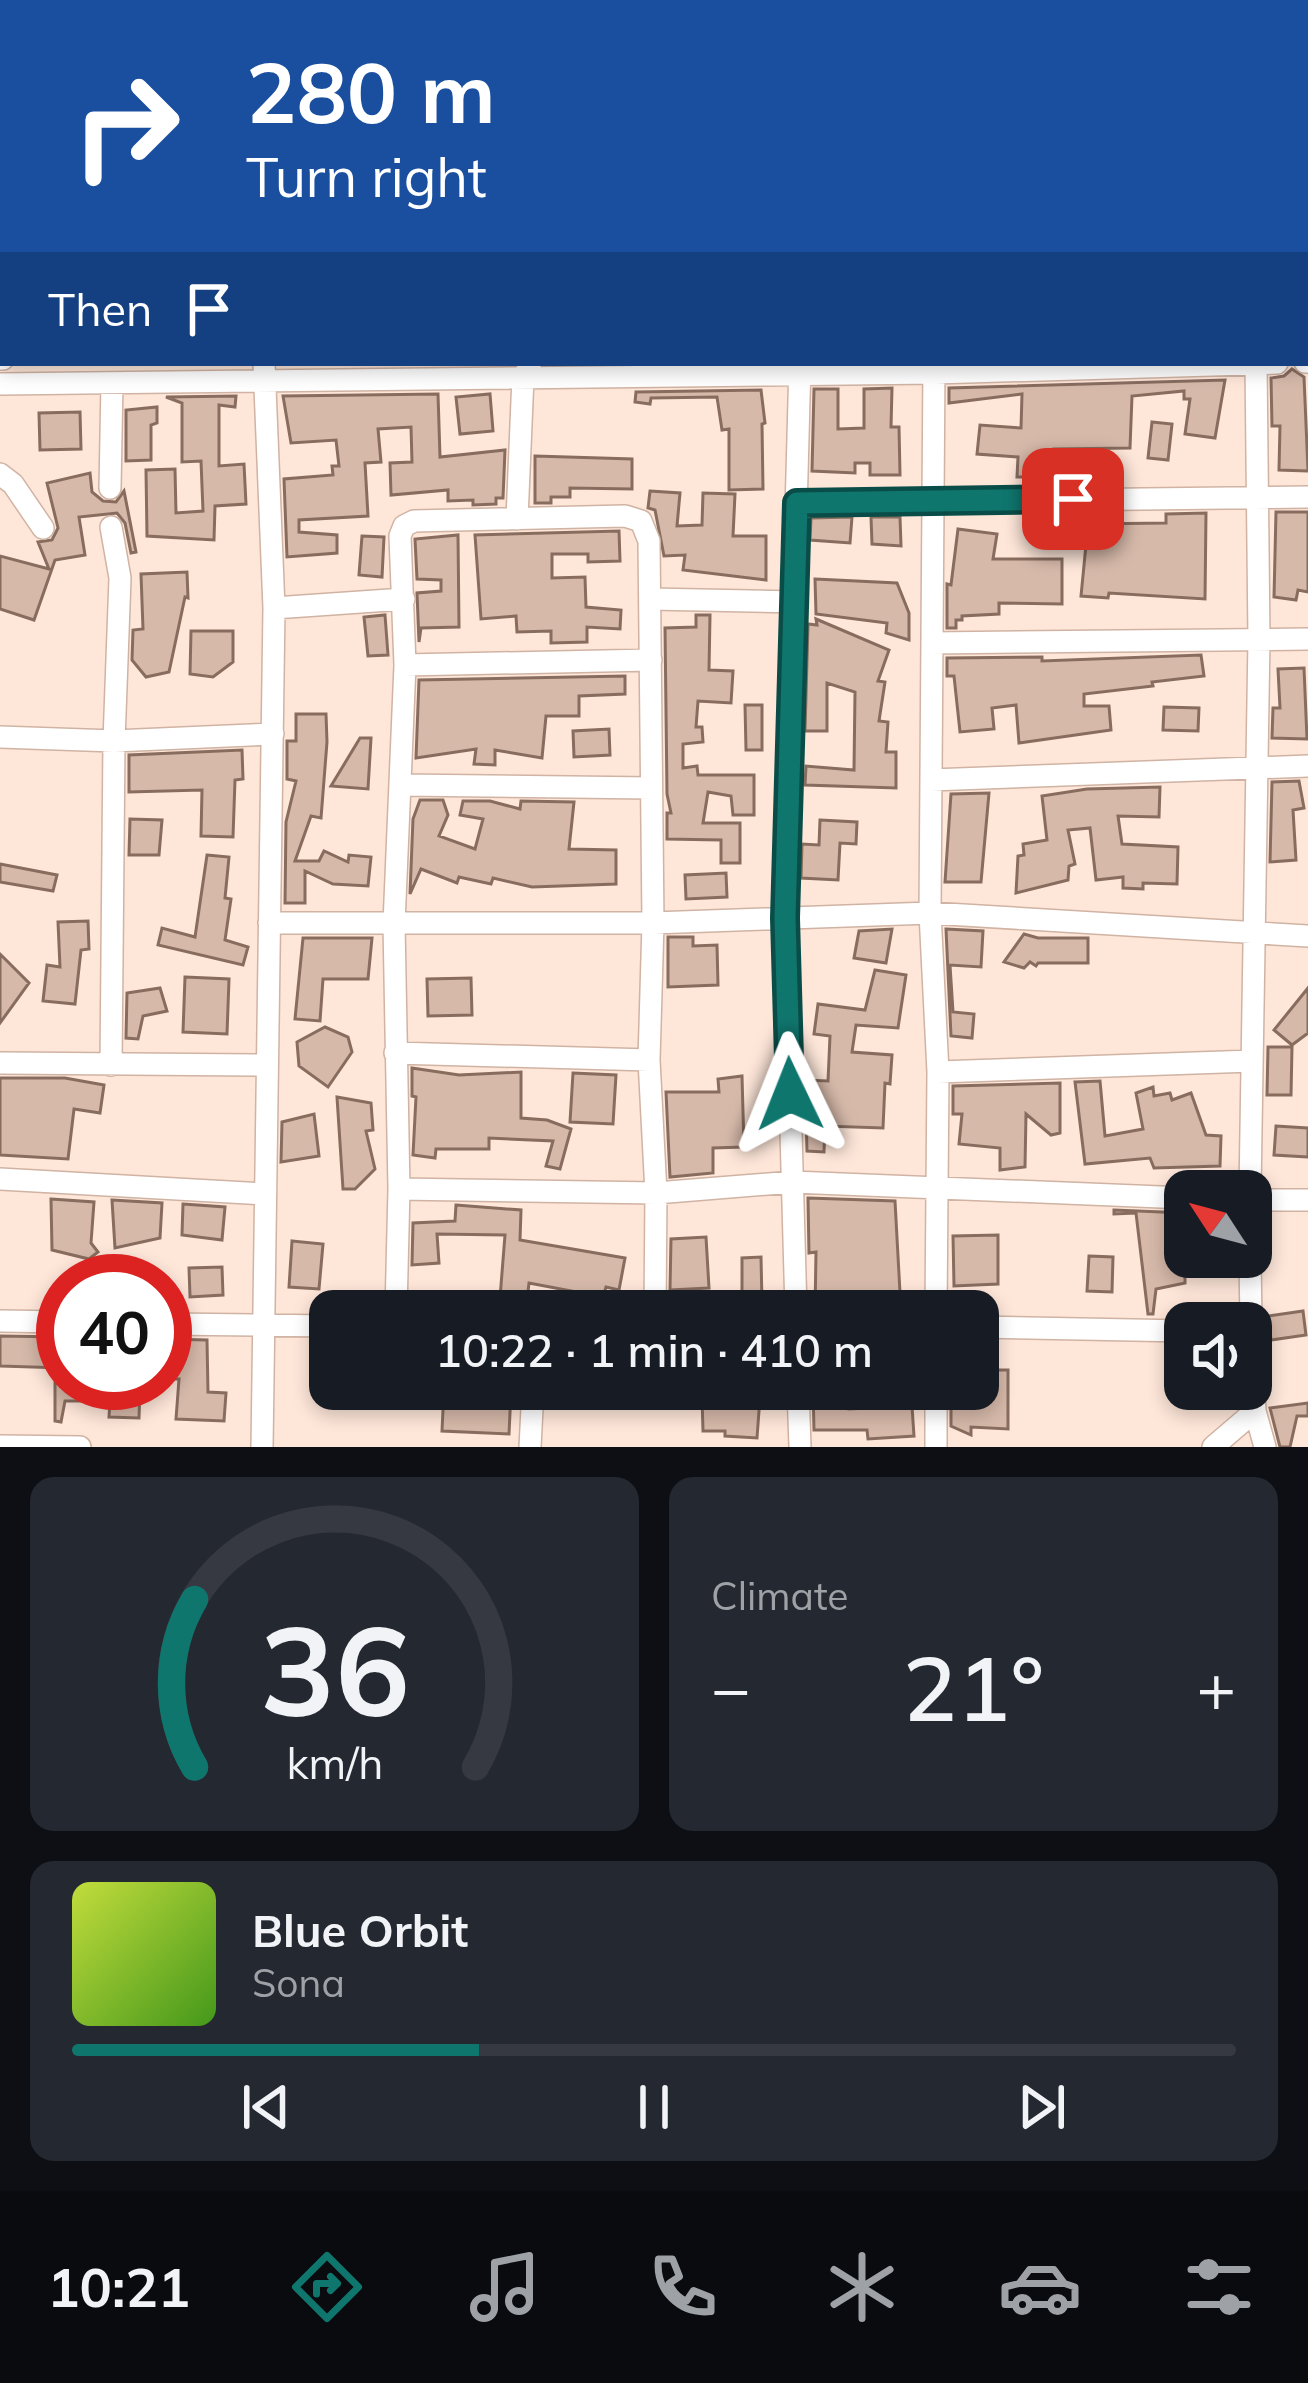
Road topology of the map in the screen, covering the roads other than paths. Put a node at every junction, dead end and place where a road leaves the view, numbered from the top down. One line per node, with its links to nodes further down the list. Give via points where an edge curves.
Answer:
1 (1095, 366): 4 (street)
2 (1256, 366): 12 (street)
3 (800, 368): 4 (street); 5 (street); 14 (street)
4 (934, 368): 13 (street)
5 (527, 370): 6 (street); 15 (street)
6 (264, 371): 8 (street); 21 (street)
7 (0, 383): 8 (street)
8 (112, 383): 10 (street)
9 (0, 474): 17 (street)
10 (110, 488)
11 (1308, 496): 12 (street)
12 (1259, 497): 13 (street); 22 (street)
13 (933, 500): 14 (street); 24 (street)
14 (797, 503): 20 (street)
15 (517, 519): 18 (street, via 404,526); 19 (street, via 641,521)
16 (111, 527): 29 (street, via 120,578)
17 (43, 528)
18 (404, 599): 21 (street); 26 (street)
19 (650, 599): 20 (street); 25 (street)
20 (795, 602): 36 (street)
21 (274, 608): 27 (street)
22 (1259, 639): 23 (street); 24 (street); 30 (street)
23 (1308, 639)
24 (932, 644): 32 (street)
25 (651, 660): 26 (street); 34 (street)
26 (405, 665): 33 (street)
27 (273, 734): 29 (street); 37 (street)
28 (0, 737): 29 (street)
29 (114, 741): 46 (street)
30 (1258, 766): 31 (street); 32 (street); 40 (street)
31 (1308, 766)
32 (931, 780): 35 (street)
33 (402, 785): 34 (street); 39 (street)
34 (650, 788): 38 (street)
35 (930, 914): 36 (street); 40 (street); 48 (street)
36 (785, 918): 38 (street); 51 (street)
37 (269, 922): 39 (street); 47 (street)
38 (653, 923): 39 (street); 43 (street)
39 (394, 924): 42 (street)
40 (1254, 932): 41 (street); 44 (street)
41 (1308, 936)
42 (394, 1052): 43 (street); 53 (street)
43 (649, 1060): 54 (street)
44 (1252, 1061): 48 (street); 49 (street)
45 (0, 1063): 46 (street)
46 (111, 1065): 47 (street)
47 (266, 1065): 55 (street)
48 (938, 1072): 52 (street)
49 (1250, 1170)
50 (0, 1179): 55 (street)
51 (793, 1182): 52 (street); 54 (street); 61 (street)
52 (936, 1189): 56 (street); 62 (street)
53 (399, 1190): 54 (street); 59 (street)
54 (656, 1192): 60 (street)
55 (263, 1194): 66 (street)
56 (1164, 1197)
57 (1272, 1200): 58 (street)
58 (1308, 1200)
59 (397, 1290)
60 (655, 1290)
61 (796, 1290)
62 (936, 1290)
63 (0, 1322): 64 (street)
64 (36, 1322)
65 (192, 1325): 66 (street)
66 (267, 1326): 67 (street); 77 (street)
67 (309, 1326)
68 (999, 1327): 69 (street)
69 (1164, 1330)
70 (532, 1410): 78 (street)
71 (799, 1410): 79 (street)
72 (936, 1410): 80 (street)
73 (1256, 1411): 81 (street); 82 (street)
74 (0, 1446): 75 (street)
75 (33, 1446): 76 (street)
76 (80, 1447)
77 (262, 1447)
78 (530, 1447)
79 (800, 1447)
80 (936, 1447)
81 (1213, 1447)
82 (1265, 1447)

